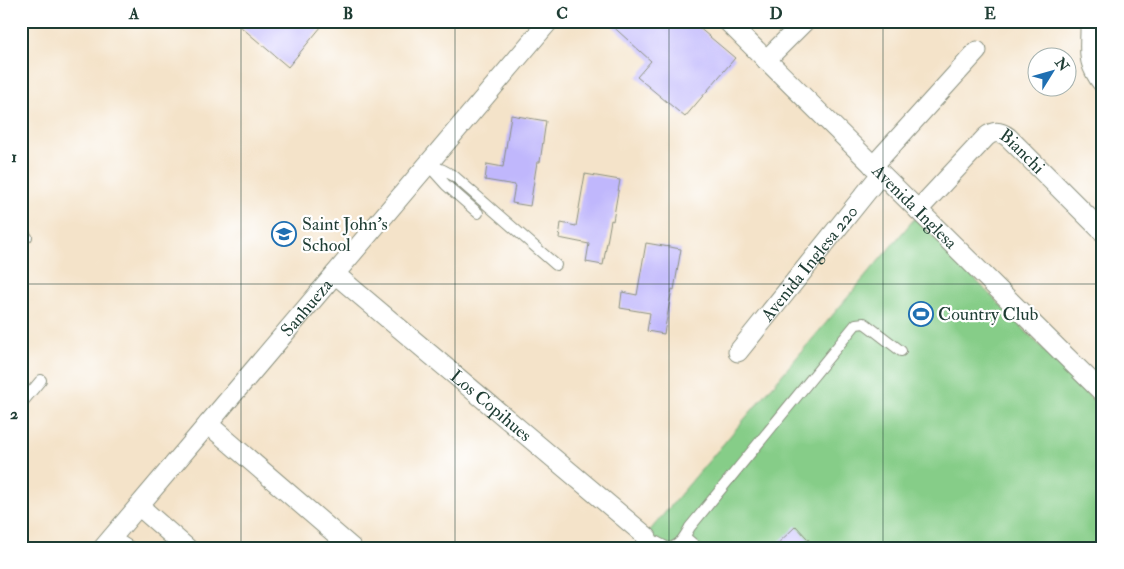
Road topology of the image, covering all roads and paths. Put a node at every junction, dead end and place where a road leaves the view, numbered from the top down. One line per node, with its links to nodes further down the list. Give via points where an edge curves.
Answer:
1 (549, 21): 8 (street, Sanhueza)
2 (727, 21): 6 (street, Avenida Inglesa)
3 (805, 21): 6 (street)
4 (1090, 21): 7 (street, via 1090,62)
5 (977, 51): 9 (street, Avenida Inglesa 220)
6 (766, 60): 9 (street, Avenida Inglesa)
7 (1103, 84)
8 (428, 164): 11 (lane); 13 (lane, via 454,176); 14 (street, Sanhueza)
9 (877, 170): 10 (street, Avenida Inglesa); 16 (street, Avenida Inglesa 220)
10 (918, 210): 12 (street, Bianchi, via 986,137 1000,133 1008,137); 18 (street, Avenida Inglesa)
11 (478, 213)
12 (1103, 232)
13 (556, 265)
14 (335, 274): 20 (street, Sanhueza); 23 (street, Los Copihues)
15 (901, 351): 22 (lane, via 864,323 856,324)
16 (738, 352)
17 (41, 380): 19 (lane)
18 (1101, 388)
19 (21, 404)
20 (208, 424): 21 (street, Sanhueza); 27 (street)
21 (138, 506): 24 (street, Sanhueza); 26 (street)
22 (685, 537): 28 (lane); 29 (lane)
23 (647, 538): 28 (lane)
24 (108, 542): 25 (lane)
25 (132, 548)
26 (187, 548)
27 (352, 548)
28 (668, 548)
29 (698, 548)

